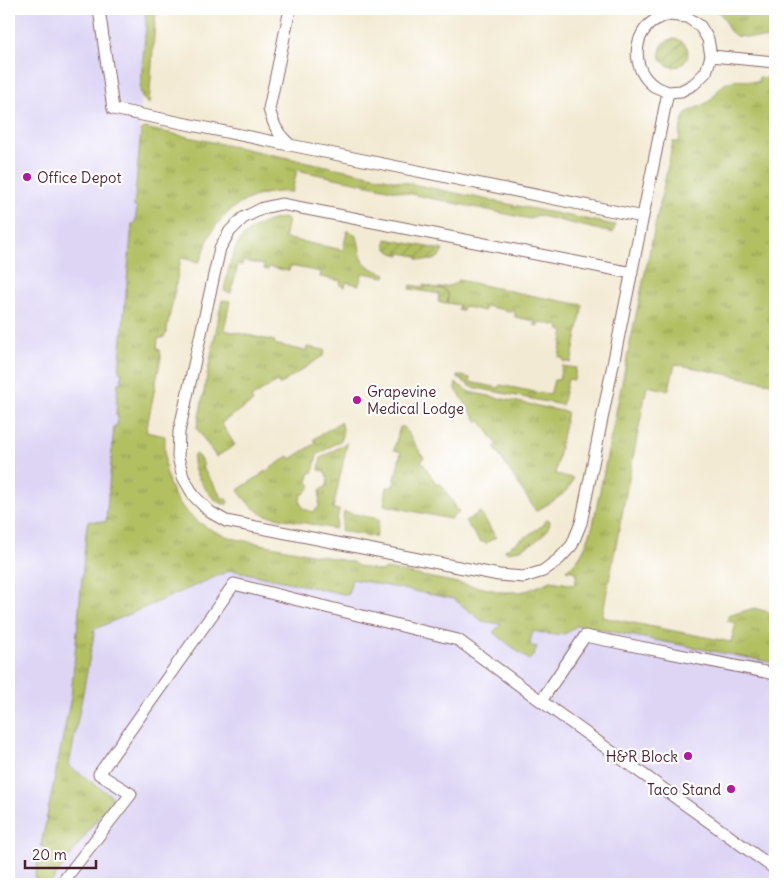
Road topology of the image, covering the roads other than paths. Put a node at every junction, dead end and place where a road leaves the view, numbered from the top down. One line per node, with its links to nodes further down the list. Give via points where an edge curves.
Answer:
1 (99, 9): 7 (lane, via 113,109)
2 (290, 9): 7 (lane, via 269,109 279,135)
3 (670, 12): 4 (lane, via 687,17 700,26 708,39); 6 (lane, via 646,28 637,49 643,76)
4 (711, 56): 5 (lane); 6 (lane, via 706,72 694,84 682,91)
5 (775, 62)
6 (668, 92): 8 (lane)
7 (290, 145): 8 (lane)
8 (643, 216): 9 (lane)
9 (632, 273): 9 (lane, via 581,524 572,545 543,572 524,577 499,575 226,522 194,496 183,477 178,457 179,432 220,248 243,218 263,208 281,204)
10 (775, 674): 11 (lane, via 585,636)
11 (541, 701): 12 (lane); 13 (lane, via 458,640 234,584 99,774 131,794)
12 (775, 869)
13 (61, 884)

